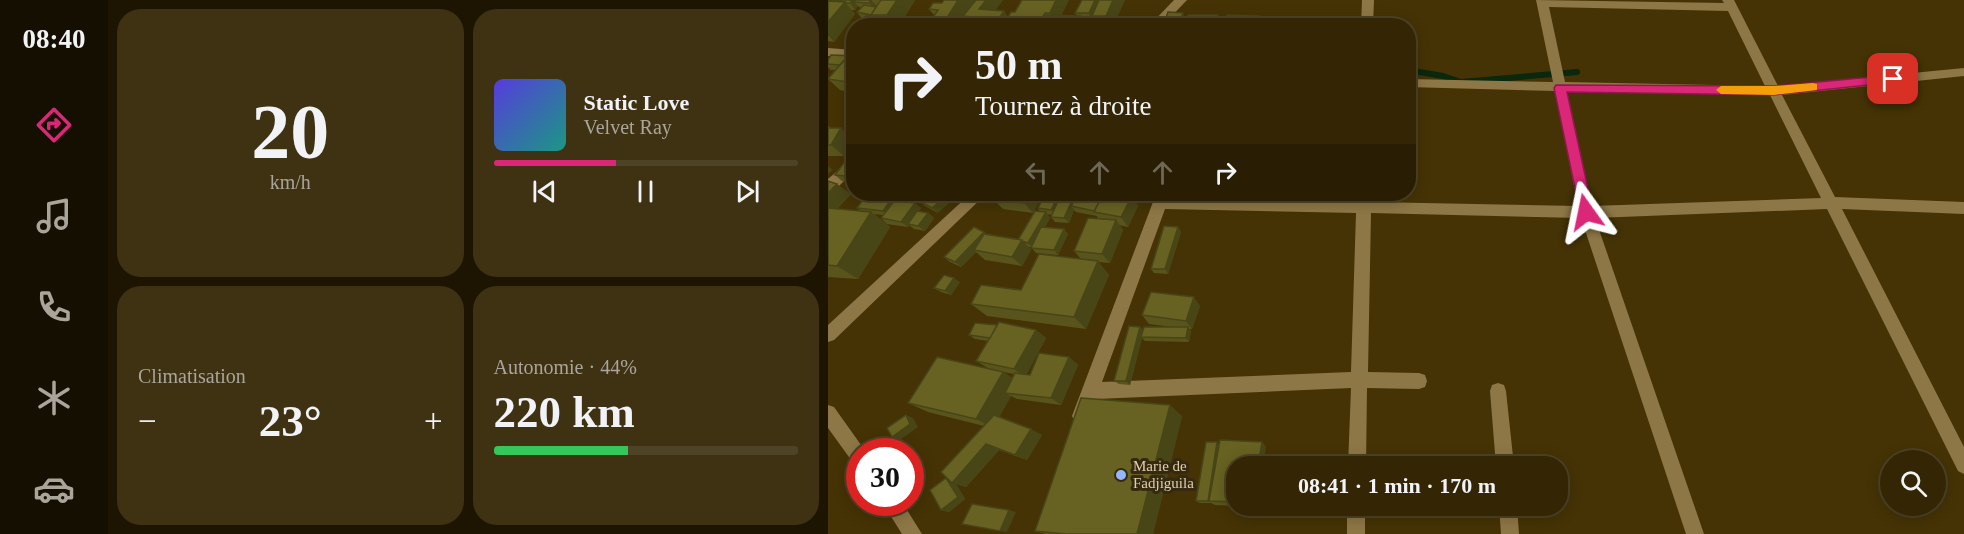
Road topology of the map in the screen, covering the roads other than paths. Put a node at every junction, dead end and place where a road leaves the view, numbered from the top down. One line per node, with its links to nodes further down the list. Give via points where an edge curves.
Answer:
1 (984, 0): 6 (street)
2 (1181, 0): 7 (street)
3 (1368, 0): 8 (street)
4 (1542, 2): 5 (street); 13 (street)
5 (1729, 3): 14 (street)
6 (971, 18)
7 (1163, 18)
8 (1367, 18)
9 (828, 52): 10 (street)
10 (846, 53)
11 (1964, 72): 14 (street)
12 (1416, 83): 13 (street)
13 (1560, 88): 14 (street); 22 (street)
14 (1774, 91): 20 (street)
15 (846, 170): 16 (street)
16 (828, 188)
17 (971, 201): 23 (street)
18 (1160, 201): 26 (street)
19 (1364, 201): 22 (street); 24 (street)
20 (1831, 203): 21 (street); 22 (street); 33 (street)
21 (1964, 208)
22 (1586, 212): 40 (street)
23 (828, 334)
24 (1359, 380): 25 (street); 26 (street); 31 (street)
25 (1419, 381)
26 (1090, 391): 29 (street)
27 (1498, 392): 32 (street)
28 (828, 413): 30 (street)
29 (1074, 435)
30 (846, 438)
31 (1357, 456)
32 (1503, 456)
33 (1964, 465)
34 (901, 516): 37 (street)
35 (1356, 516): 38 (street)
36 (1509, 516): 39 (street)
37 (913, 534)
38 (1356, 534)
39 (1510, 534)
40 (1695, 534)

